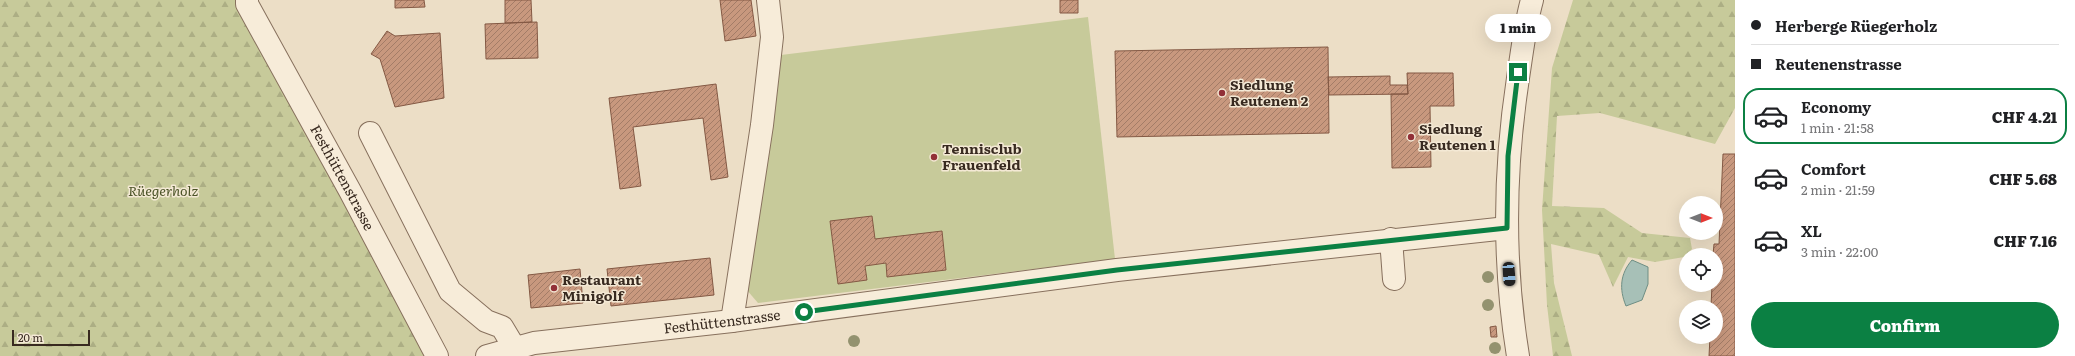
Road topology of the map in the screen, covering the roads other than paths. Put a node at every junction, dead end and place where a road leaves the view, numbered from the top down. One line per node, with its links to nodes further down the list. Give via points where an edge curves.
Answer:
1 (247, 0): 10 (street, Festhüttenstrasse)
2 (768, 0): 8 (street, via 772,37 762,125)
3 (1532, 0): 5 (street, via 1521,54 1511,129)
4 (370, 133): 9 (street, via 450,291 486,321 502,327)
5 (1507, 228): 6 (street, Festhüttenstrasse); 12 (street)
6 (1391, 240): 7 (street); 8 (street, Festhüttenstrasse, via 1117,270)
7 (1394, 279)
8 (732, 321): 9 (street, Festhüttenstrasse)
9 (514, 347): 11 (street, Festhüttenstrasse)
10 (437, 356)
11 (487, 356)
12 (1518, 356)

